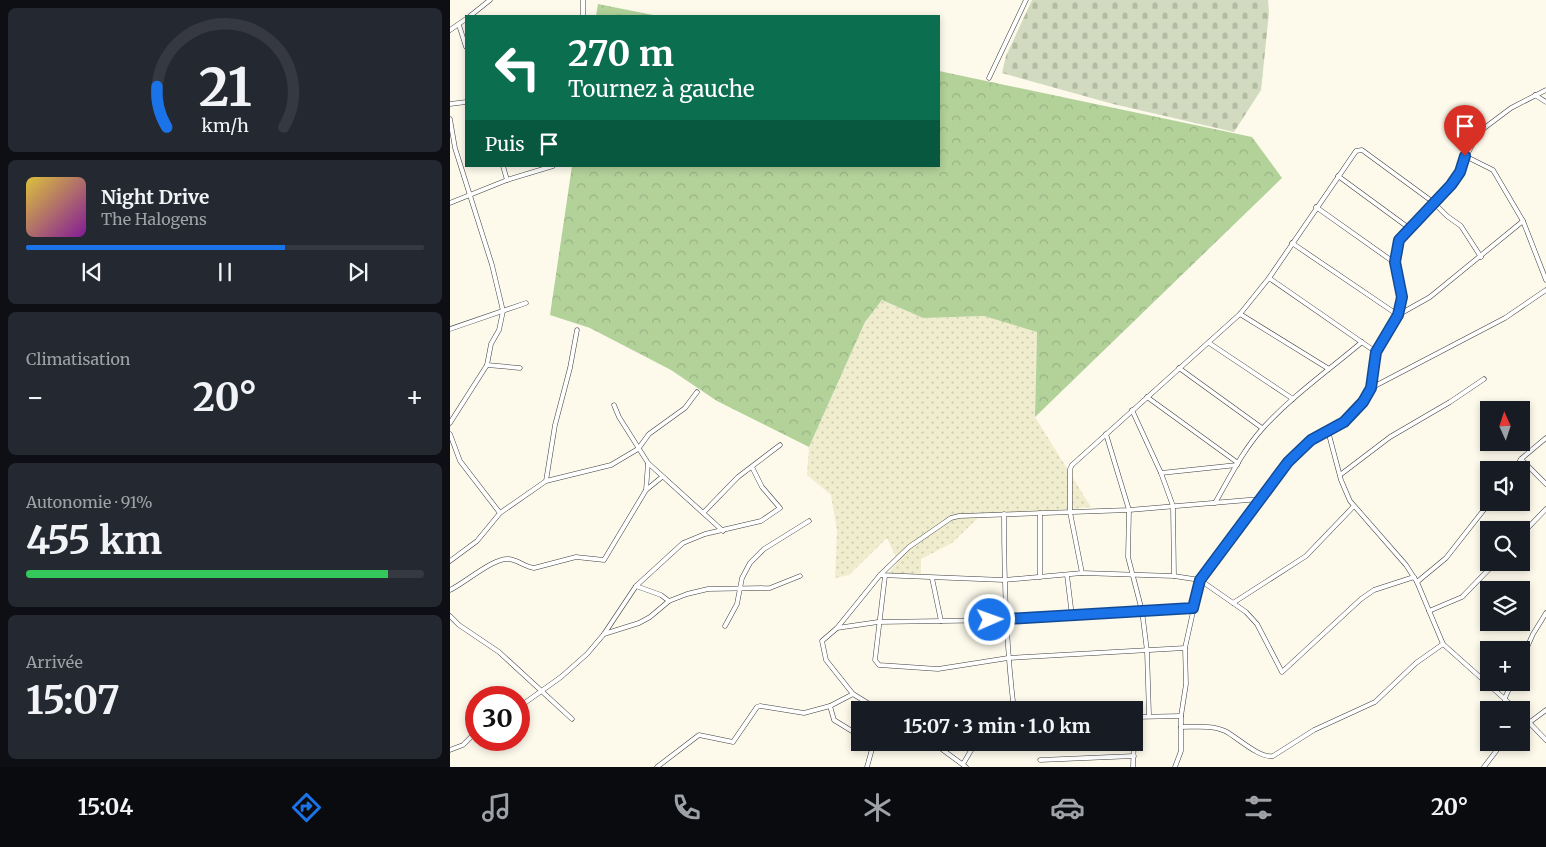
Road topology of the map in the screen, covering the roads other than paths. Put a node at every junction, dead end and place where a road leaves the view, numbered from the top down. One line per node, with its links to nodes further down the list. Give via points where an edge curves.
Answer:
1 (490, 0): 4 (street)
2 (583, 0): 5 (street)
3 (1026, 0): 10 (street)
4 (471, 15)
5 (583, 15)
6 (465, 20): 7 (street)
7 (459, 25): 8 (street); 9 (street)
8 (450, 30)
9 (465, 44)
10 (989, 78)
11 (1546, 90): 12 (street)
12 (1535, 95): 14 (street); 17 (street, via 1484,127)
13 (465, 102): 15 (street)
14 (1546, 102)
15 (450, 104)
16 (450, 119): 22 (street)
17 (1465, 156): 23 (street, via 1451,185); 26 (street, via 1493,170)
18 (503, 167): 21 (street)
19 (551, 167): 21 (street)
20 (1338, 176): 23 (street, via 1356,151 1362,150); 25 (street); 27 (street)
21 (506, 180): 22 (street)
22 (470, 196): 24 (street); 35 (street)
23 (1433, 202): 27 (street); 29 (street, via 1461,226)
24 (450, 203)
25 (1316, 207): 28 (street); 30 (street)
26 (1523, 222): 29 (street); 32 (street)
27 (1409, 228): 30 (street, via 1399,240)
28 (1292, 243): 31 (street); 37 (street)
29 (1481, 257): 37 (street, via 1430,297)
30 (1395, 262): 37 (street, via 1402,297)
31 (1268, 278): 36 (street); 40 (street)
32 (1546, 280)
33 (1546, 290): 48 (street, via 1505,318)
34 (526, 303): 35 (street)
35 (503, 311): 38 (street); 43 (street, via 499,330 490,344)
36 (1240, 314): 41 (street); 46 (street)
37 (1398, 315): 42 (street)
38 (450, 329)
39 (577, 330): 69 (street, via 554,425)
40 (1362, 342): 42 (street); 46 (street)
41 (1209, 343): 45 (street); 51 (street)
42 (1376, 352): 48 (street)
43 (487, 366): 44 (street); 54 (street)
44 (520, 368)
45 (1179, 368): 50 (street); 55 (street)
46 (1329, 369): 51 (street)
47 (1484, 379): 67 (street, via 1390,437)
48 (1371, 388): 56 (street, via 1344,422)
49 (697, 392): 61 (street, via 685,408 649,434)
50 (1147, 397): 53 (street); 64 (street)
51 (1293, 399): 55 (street)
52 (614, 406): 61 (street)
53 (1132, 410): 58 (street); 66 (street)
54 (450, 423)
55 (1262, 428): 64 (street)
56 (1328, 432): 67 (street); 72 (street, via 1304,446)
57 (450, 434): 81 (street, via 460,461)
58 (1106, 434): 77 (street); 80 (street, via 1071,467)
59 (1546, 438): 62 (street)
60 (780, 445): 65 (street)
61 (638, 449): 63 (street); 69 (street, via 611,465)
62 (1521, 459): 70 (street)
63 (648, 463): 68 (street); 71 (street)
64 (1237, 464): 66 (street); 73 (street)
65 (752, 467): 79 (street); 86 (street, via 762,487 780,508 761,521)
66 (1161, 473): 74 (street)
67 (1340, 475): 75 (street)
68 (662, 477): 71 (street); 79 (street)
69 (546, 481): 81 (street)
70 (1546, 484)
71 (646, 490): 103 (street, via 604,560 576,557 534,568 513,560 500,560)
72 (1260, 499): 73 (street); 99 (street)
73 (1215, 502): 74 (street)
74 (1173, 506): 77 (street); 94 (street)
75 (1353, 507): 95 (street, via 1401,556); 105 (street, via 1306,556)
76 (1546, 509): 85 (street)
77 (1129, 510): 80 (street); 92 (street)
78 (1483, 511): 100 (street, via 1446,558)
79 (704, 512): 86 (street)
80 (1070, 512): 82 (street); 89 (street)
81 (500, 513): 87 (street, via 477,541)
82 (1040, 513): 83 (street); 97 (street)
83 (1004, 514): 90 (street, via 951,518 909,548); 98 (street)
84 (809, 521): 102 (street, via 754,558 743,573)
85 (1530, 526)
86 (723, 531): 101 (street, via 689,539)
87 (450, 561)
88 (1487, 571): 108 (street, via 1462,597)
89 (1082, 573): 91 (street); 92 (street)
90 (883, 575): 96 (street); 114 (street); 116 (street)
91 (1067, 575): 97 (street); 111 (street)
92 (1131, 575): 94 (street); 107 (street)
93 (800, 576): 102 (street, via 770,588)
94 (1174, 576): 99 (street)
95 (1414, 577): 100 (street); 105 (street, via 1374,590 1361,599 1282,672 1257,624)
96 (932, 578): 98 (street); 113 (street)
97 (1040, 578): 98 (street)
98 (1004, 580): 112 (street)
99 (1200, 580): 105 (street); 106 (street)
100 (1417, 582): 108 (street)
101 (636, 586): 104 (street); 117 (street)
102 (740, 588): 104 (street, via 701,590); 115 (street, via 737,604)
103 (450, 590)
104 (669, 601): 117 (street, via 644,620)
105 (1233, 603)
106 (1193, 608): 107 (street); 120 (street)
107 (1142, 610): 111 (street); 121 (street)
108 (1428, 611): 119 (street)
109 (1546, 613): 118 (street)
110 (450, 616): 123 (street)
111 (1072, 616): 112 (street)
112 (1006, 620): 113 (street); 122 (street)
113 (941, 621): 114 (street)
114 (878, 622): 116 (street); 122 (street, via 875,660 879,665 938,669)
115 (725, 626)
116 (837, 628): 125 (street, via 822,641 823,654)
117 (604, 634): 123 (street, via 574,666)
118 (1530, 641)
119 (1442, 644): 127 (street); 139 (street, via 1416,663 1375,702 1314,730 1273,756 1262,755 1217,728)
120 (1185, 648): 121 (street); 136 (street, via 1186,684)
121 (1147, 651): 122 (street); 134 (street)
122 (1008, 658): 129 (street)
123 (541, 690): 126 (street); 137 (street)
124 (1508, 691): 127 (street)
125 (853, 694): 128 (street); 132 (street)
126 (530, 698)
127 (1505, 698): 130 (street); 131 (street)
128 (864, 701)
129 (1013, 701)
130 (1505, 701)
131 (1508, 701)
132 (830, 706): 140 (street, via 834,720); 152 (street, via 804,713 760,706 733,742 699,735)
133 (1546, 710): 138 (street)
134 (1149, 715): 135 (street); 136 (street)
135 (1143, 716)
136 (1181, 716): 139 (street)
137 (572, 719)
138 (1530, 722): 141 (street)
139 (1181, 726): 155 (street, via 1181,751)
140 (851, 730)
141 (1546, 740)
142 (465, 743): 143 (street)
143 (450, 750)
144 (871, 751): 153 (street)
145 (945, 751): 151 (street)
146 (972, 751): 151 (street)
147 (1134, 751): 149 (street)
148 (1496, 751): 156 (street)
149 (1134, 756): 150 (street); 154 (street)
150 (1040, 760)
151 (965, 765)
152 (657, 767)
153 (867, 767)
154 (1133, 767)
155 (1175, 767)
156 (1484, 767)

